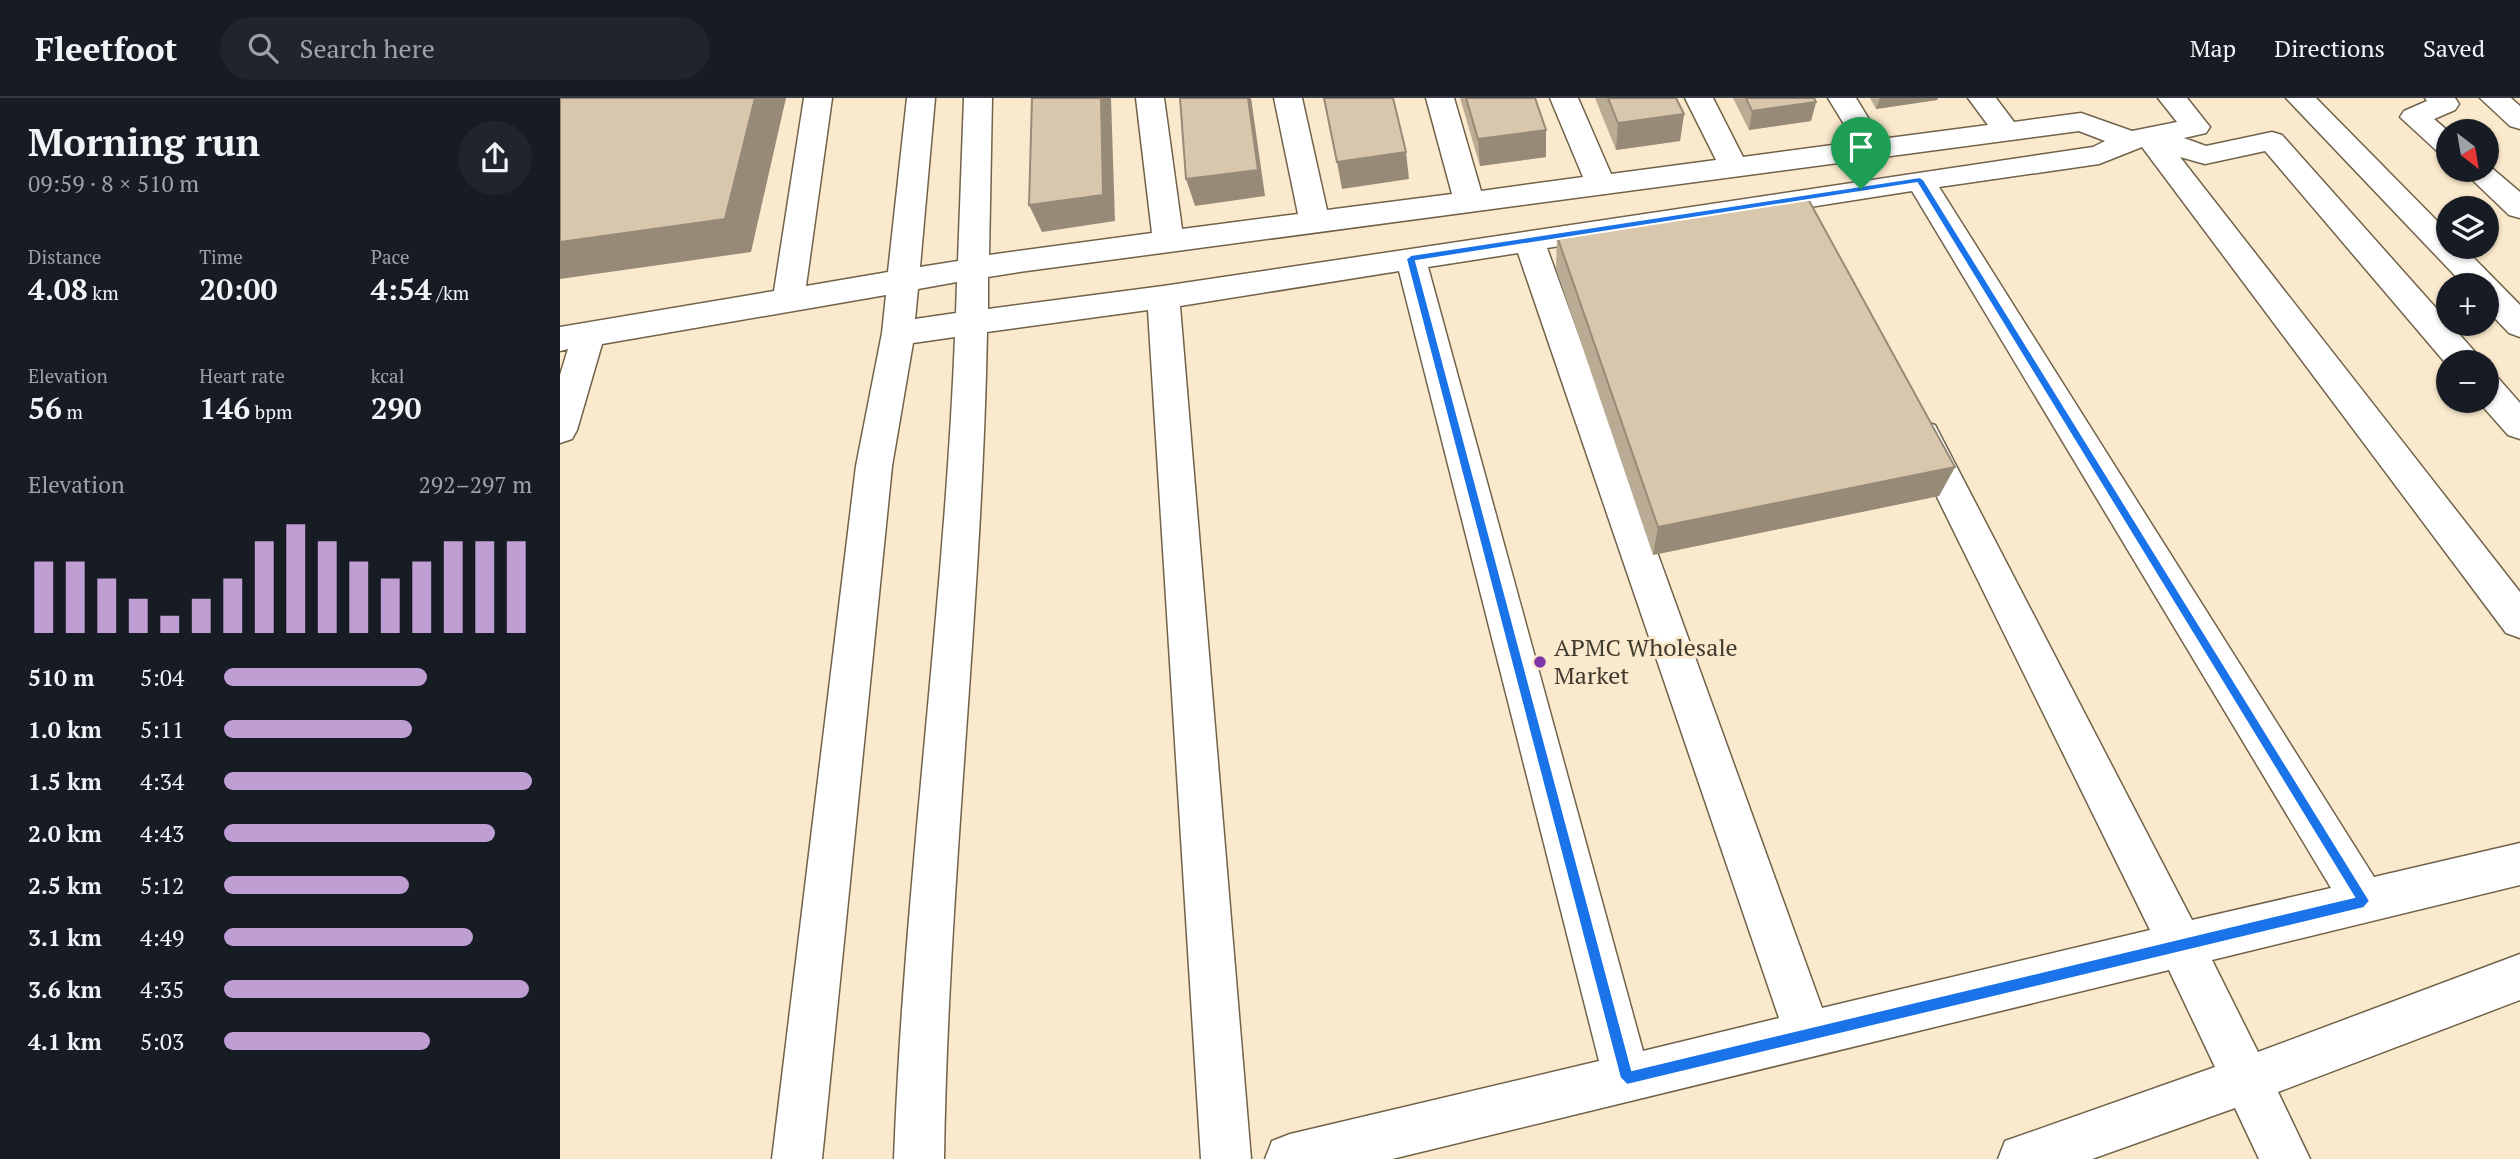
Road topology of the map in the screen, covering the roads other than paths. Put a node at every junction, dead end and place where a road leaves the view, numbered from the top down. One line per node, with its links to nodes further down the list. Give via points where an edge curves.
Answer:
1 (818, 98): 36 (street)
2 (921, 98): 34 (street)
3 (978, 98): 32 (street)
4 (1150, 98): 30 (street)
5 (1288, 98): 27 (street)
6 (1440, 98): 25 (street)
7 (1564, 98): 23 (street)
8 (1699, 98): 20 (street)
9 (1842, 98): 19 (street)
10 (1982, 98): 16 (street)
11 (2172, 98): 18 (street, via 2196,127)
12 (2300, 98): 33 (street)
13 (2439, 98): 17 (street, via 2445,104 2414,117)
14 (2494, 98): 15 (street)
15 (2520, 120)
16 (2008, 133): 18 (street, via 2081,122); 19 (street)
17 (2436, 136)
18 (2139, 138): 21 (street, via 2099,155); 42 (street, via 2205,155 2272,141); 47 (street)
19 (1874, 150): 20 (street)
20 (1734, 168): 23 (street)
21 (1920, 180): 24 (street); 49 (street)
22 (2490, 182): 26 (street)
23 (1601, 186): 25 (street)
24 (1803, 198): 28 (street); 29 (street)
25 (1469, 202): 27 (street)
26 (2520, 208)
27 (1315, 222): 30 (street)
28 (1822, 235)
29 (1529, 240): 31 (street); 52 (street)
30 (1168, 242): 32 (street)
31 (1411, 259): 35 (street); 53 (street)
32 (973, 269): 34 (street); 38 (street)
33 (2470, 273)
34 (901, 281): 36 (street); 40 (street)
35 (1163, 297): 38 (street); 57 (street)
36 (788, 300): 41 (street)
37 (2499, 303): 39 (street)
38 (971, 323): 40 (street); 56 (street, via 968,442 922,1041)
39 (2520, 325)
40 (898, 333): 55 (street, via 874,466)
41 (574, 337): 46 (street)
42 (2454, 350)
43 (2499, 402): 45 (street)
44 (1910, 410): 50 (street)
45 (2520, 426)
46 (560, 430)
47 (2520, 621)
48 (2520, 864): 49 (street)
49 (2364, 901): 50 (street)
50 (2181, 945): 52 (street); 54 (street)
51 (2520, 977): 54 (street)
52 (1808, 1035): 53 (street)
53 (1627, 1078): 58 (street)
54 (2247, 1080): 59 (street); 60 (street)
55 (797, 1159)
56 (919, 1159)
57 (1226, 1159)
58 (1290, 1159)
59 (2022, 1159)
60 (2285, 1159)

